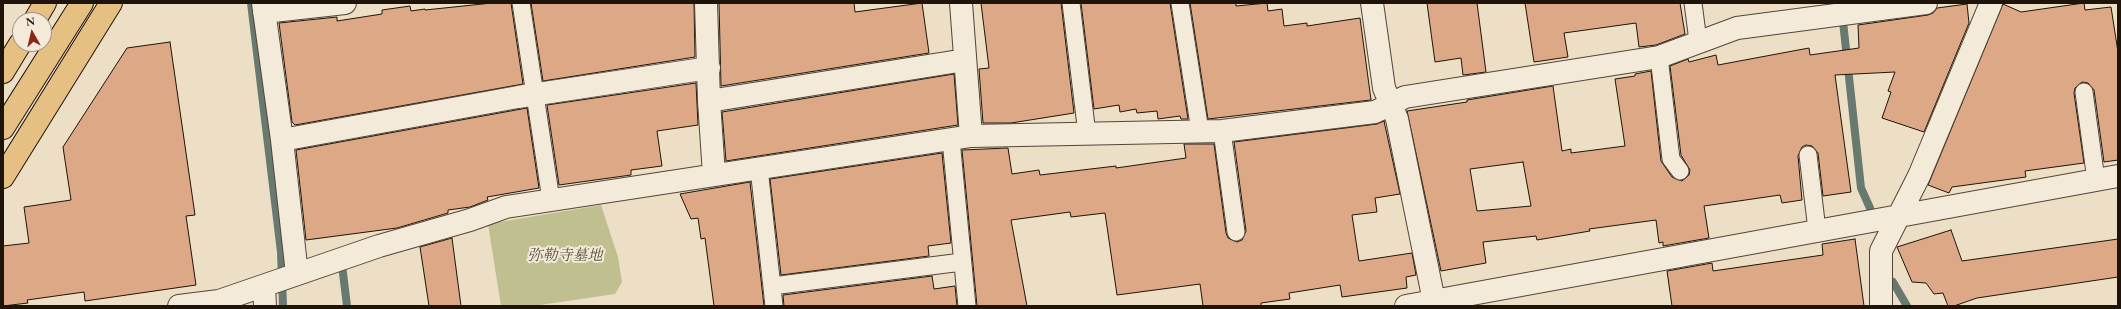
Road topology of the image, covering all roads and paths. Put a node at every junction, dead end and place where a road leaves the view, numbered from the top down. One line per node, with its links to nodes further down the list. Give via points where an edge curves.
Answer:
1 (45, 3): 15 (highway)
2 (82, 3): 26 (highway)
3 (111, 3): 37 (highway)
4 (345, 3): 14 (street)
5 (522, 3): 23 (lane)
6 (706, 3): 20 (street)
7 (961, 3): 19 (street)
8 (1071, 3): 29 (lane)
9 (1180, 3): 27 (lane)
10 (1372, 3): 25 (street, via 1384,88)
11 (1693, 3): 16 (lane)
12 (1926, 3): 16 (street, via 1737,28)
13 (1991, 3): 40 (street, via 1919,176)
14 (263, 8): 31 (street)
15 (39, 12)
16 (1698, 41): 18 (street)
17 (15, 52): 21 (highway)
18 (1659, 57): 25 (street, via 1405,96); 34 (lane, via 1672,159)
19 (965, 60): 24 (street); 30 (street)
20 (709, 68): 23 (street); 24 (street)
21 (3, 72)
22 (2084, 92): 38 (lane)
23 (536, 95): 31 (street); 39 (lane)
24 (709, 101): 35 (street)
25 (1390, 103): 28 (street, via 1375,112); 47 (street, via 1397,119)
26 (3, 128)
27 (1200, 131): 28 (street); 29 (street)
28 (1222, 131): 42 (lane)
29 (1086, 134): 30 (street)
30 (961, 138): 33 (street); 43 (lane)
31 (282, 140): 44 (street)
32 (1808, 155): 41 (lane)
33 (759, 168): 35 (street); 45 (lane)
34 (1680, 171)
35 (714, 175): 39 (street)
36 (2118, 176): 38 (street)
37 (3, 177)
38 (2096, 180): 40 (street)
39 (551, 200): 44 (street, via 506,207)
40 (1898, 215): 41 (street); 52 (street, via 1881,250)
41 (1817, 230): 47 (street)
42 (1236, 232)
43 (962, 262): 45 (lane); 50 (lane)
44 (297, 274): 46 (street)
45 (772, 286): 49 (lane)
46 (265, 296): 48 (street)
47 (1435, 303): 51 (street)
48 (179, 306)
49 (774, 306)
50 (966, 306)
51 (1406, 306)
52 (1880, 306)

